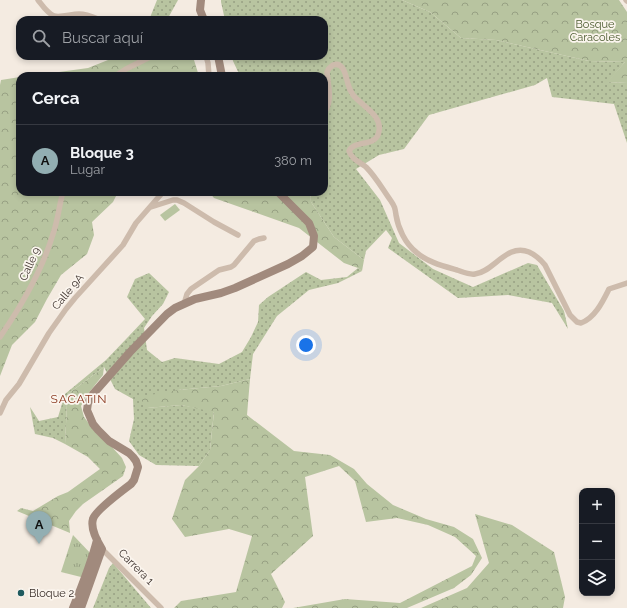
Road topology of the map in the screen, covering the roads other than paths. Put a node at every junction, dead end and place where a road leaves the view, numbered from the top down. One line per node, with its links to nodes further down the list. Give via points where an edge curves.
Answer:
1 (38, 0): 3 (street)
2 (201, 0): 6 (main road)
3 (53, 16)
4 (59, 16): 5 (street)
5 (90, 16)
6 (202, 16)
7 (144, 60): 10 (street)
8 (207, 60): 11 (street)
9 (219, 60): 12 (main road)
10 (121, 72)
11 (209, 72)
12 (221, 72)
13 (327, 72): 22 (street, via 334,64 342,68 354,95 369,109 379,124 380,131 377,137 350,148 350,156 372,173 395,208 401,231 408,244 416,252 434,263 468,274 480,273 517,250 533,254 545,265 570,315 581,323 601,304 609,289)
14 (328, 85): 15 (street)
15 (328, 106)
16 (62, 196): 24 (street, Calle 9, via 54,233 44,260 28,294)
17 (160, 196): 19 (street, Calle 9A)
18 (282, 196): 23 (main road, via 309,223 314,236 313,247 288,264 235,288)
19 (149, 208): 20 (street, via 177,200); 25 (street, Calle 9A, via 136,223 123,245 66,309)
20 (238, 235)
21 (264, 238): 23 (street, via 254,241 234,265 219,270 191,289 186,294)
22 (627, 283)
23 (184, 304): 26 (main road, via 167,314 130,352 88,402 87,410 93,424 109,441 129,453 138,467 134,480 93,519)
24 (0, 337)
25 (0, 413)
26 (97, 540): 27 (main road, Carrera 1); 28 (main road)
27 (102, 549): 29 (main road); 30 (street, Carrera 1)
28 (73, 608)
29 (81, 608)
30 (161, 608)

